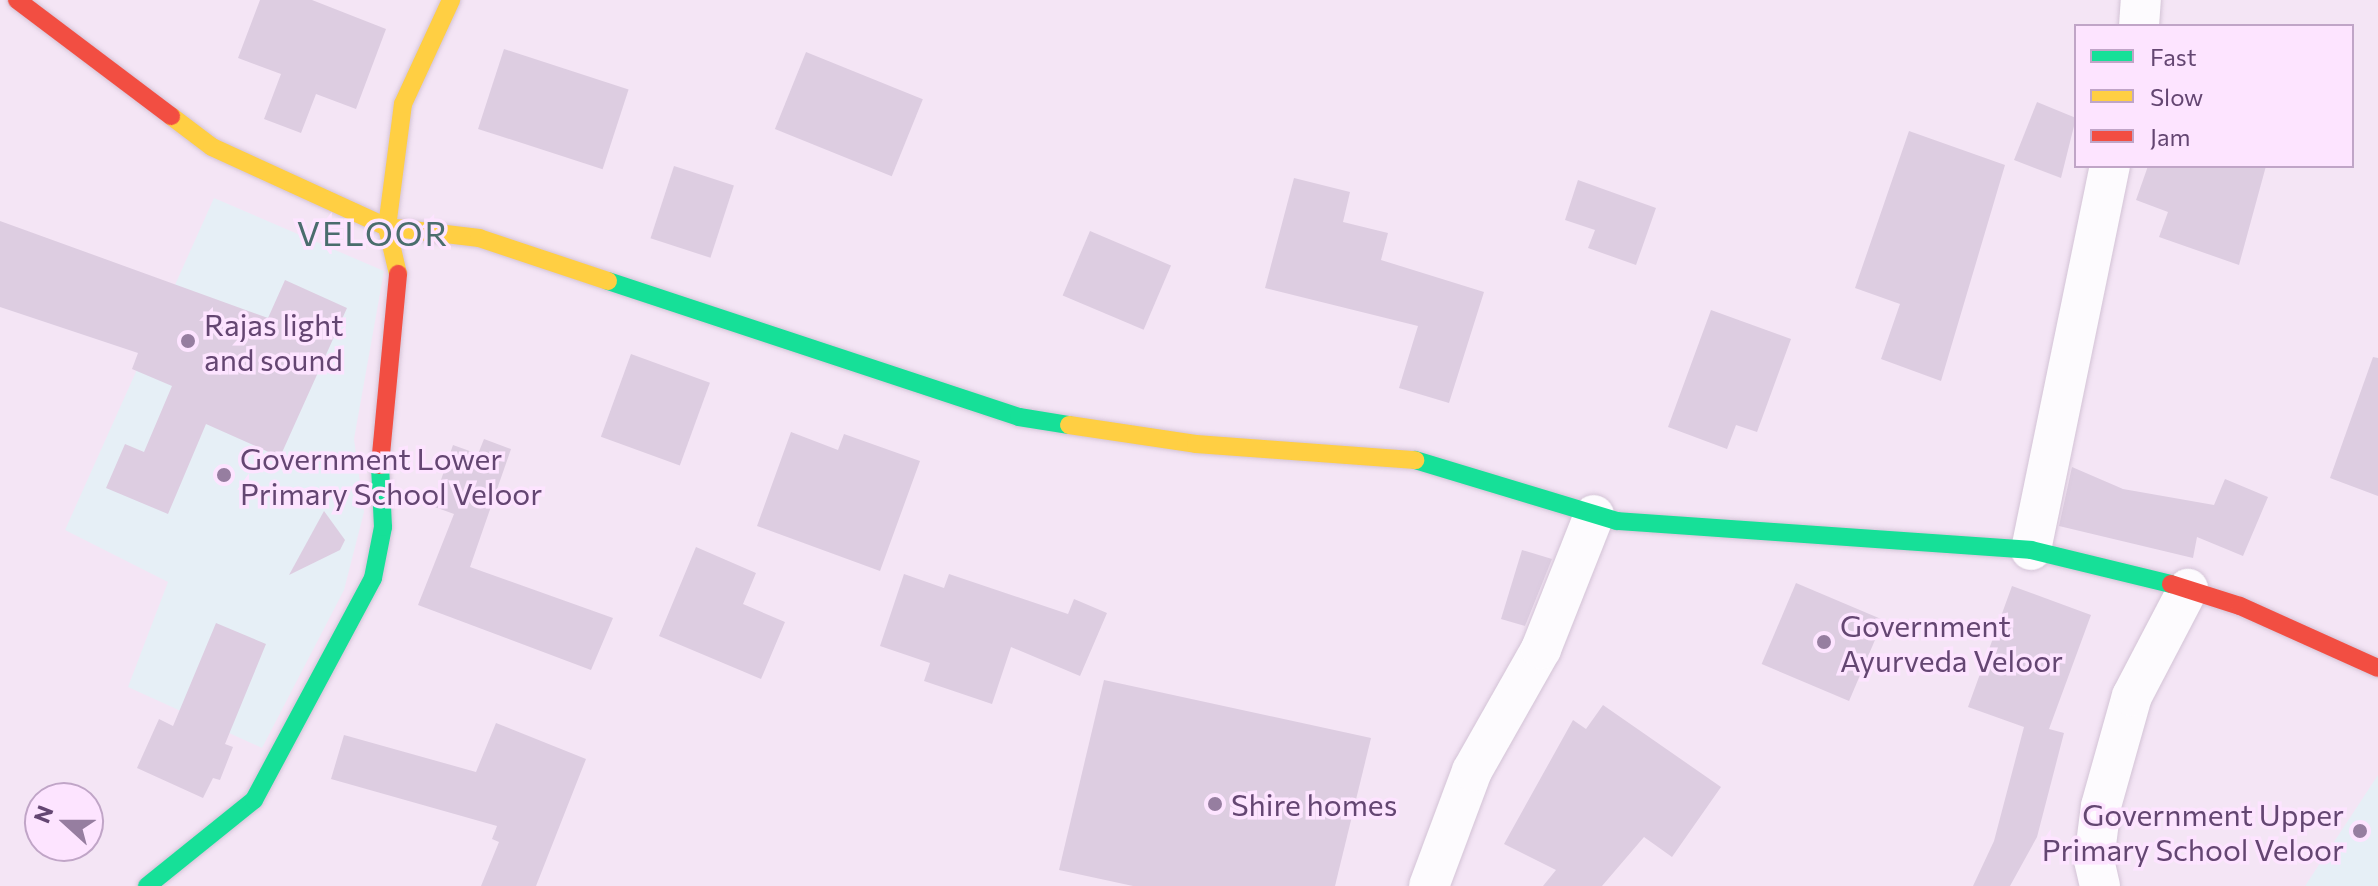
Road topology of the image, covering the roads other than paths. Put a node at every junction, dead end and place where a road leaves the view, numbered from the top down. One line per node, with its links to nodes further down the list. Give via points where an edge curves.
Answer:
1 (451, 0): 6 (street, via 403,104)
2 (2141, 0): 4 (street)
3 (39, 5): 6 (street, via 212,147)
4 (2139, 24)
5 (2110, 168): 8 (street)
6 (387, 227): 7 (street, via 479,238 1019,417 1196,444 1397,455); 11 (street, via 400,282 379,429 383,527 373,578 254,800)
7 (1594, 515): 8 (street); 12 (street, via 1541,649 1472,771)
8 (2031, 550): 9 (street)
9 (2188, 589): 10 (street); 13 (street, via 2132,696 2101,806 2094,860)
10 (2378, 668)
11 (147, 886)
12 (1429, 886)
13 (2100, 886)

